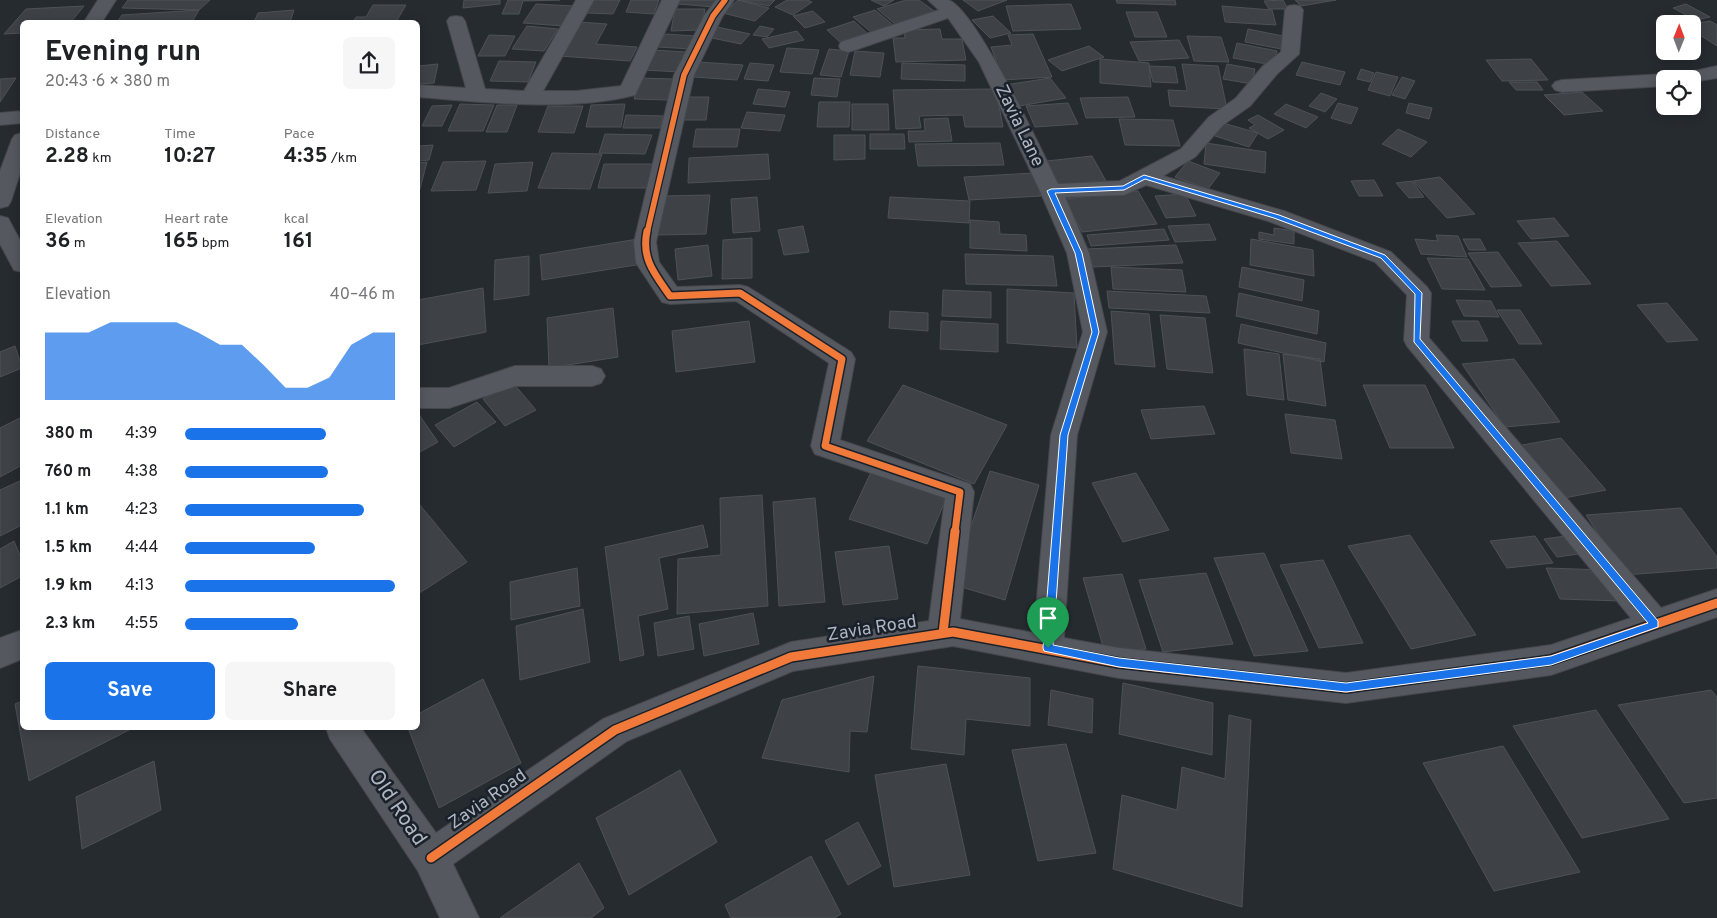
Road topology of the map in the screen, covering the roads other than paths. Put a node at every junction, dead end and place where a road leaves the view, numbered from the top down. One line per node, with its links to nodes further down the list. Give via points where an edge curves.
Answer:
1 (107, 0): 7 (street)
2 (585, 0): 16 (street)
3 (671, 0): 16 (street, via 628,91)
4 (725, 0): 29 (street, via 713,16 684,75 645,242 648,263 670,296 740,293 842,358 825,446 960,492)
5 (944, 6): 9 (street); 21 (street, Zavia Lane, via 988,62)
6 (1294, 10): 20 (street, via 1290,54 1270,70 1242,102 1216,121 1188,153)
7 (94, 20)
8 (456, 21): 15 (street)
9 (848, 46)
10 (1717, 72): 11 (street)
11 (1701, 75)
12 (1656, 81): 13 (street)
13 (1562, 86)
14 (420, 92): 15 (street)
15 (477, 93): 16 (street)
16 (531, 96)
17 (20, 117): 18 (street)
18 (0, 119)
19 (20, 146): 22 (street)
20 (1144, 177): 21 (street, via 1124,188); 28 (street, via 1276,216 1383,257 1419,293 1416,340)
21 (1051, 191): 31 (street, Zavia Lane, via 1078,253 1096,332 1064,435)
22 (0, 201)
23 (0, 224): 24 (street)
24 (20, 260)
25 (592, 376): 26 (street, via 515,376 449,398)
26 (420, 398)
27 (1717, 602): 28 (street, Zavia Road)
28 (1655, 624): 31 (street, Zavia Road, via 1551,660 1346,688 1119,663)
29 (943, 633): 31 (street, Zavia Road); 34 (street, Zavia Road, via 791,657 615,730)
30 (20, 645): 32 (street)
31 (1048, 648)
32 (0, 653)
33 (343, 730): 34 (street, Old Road)
34 (431, 858): 35 (street, Old Road)
35 (460, 918)

